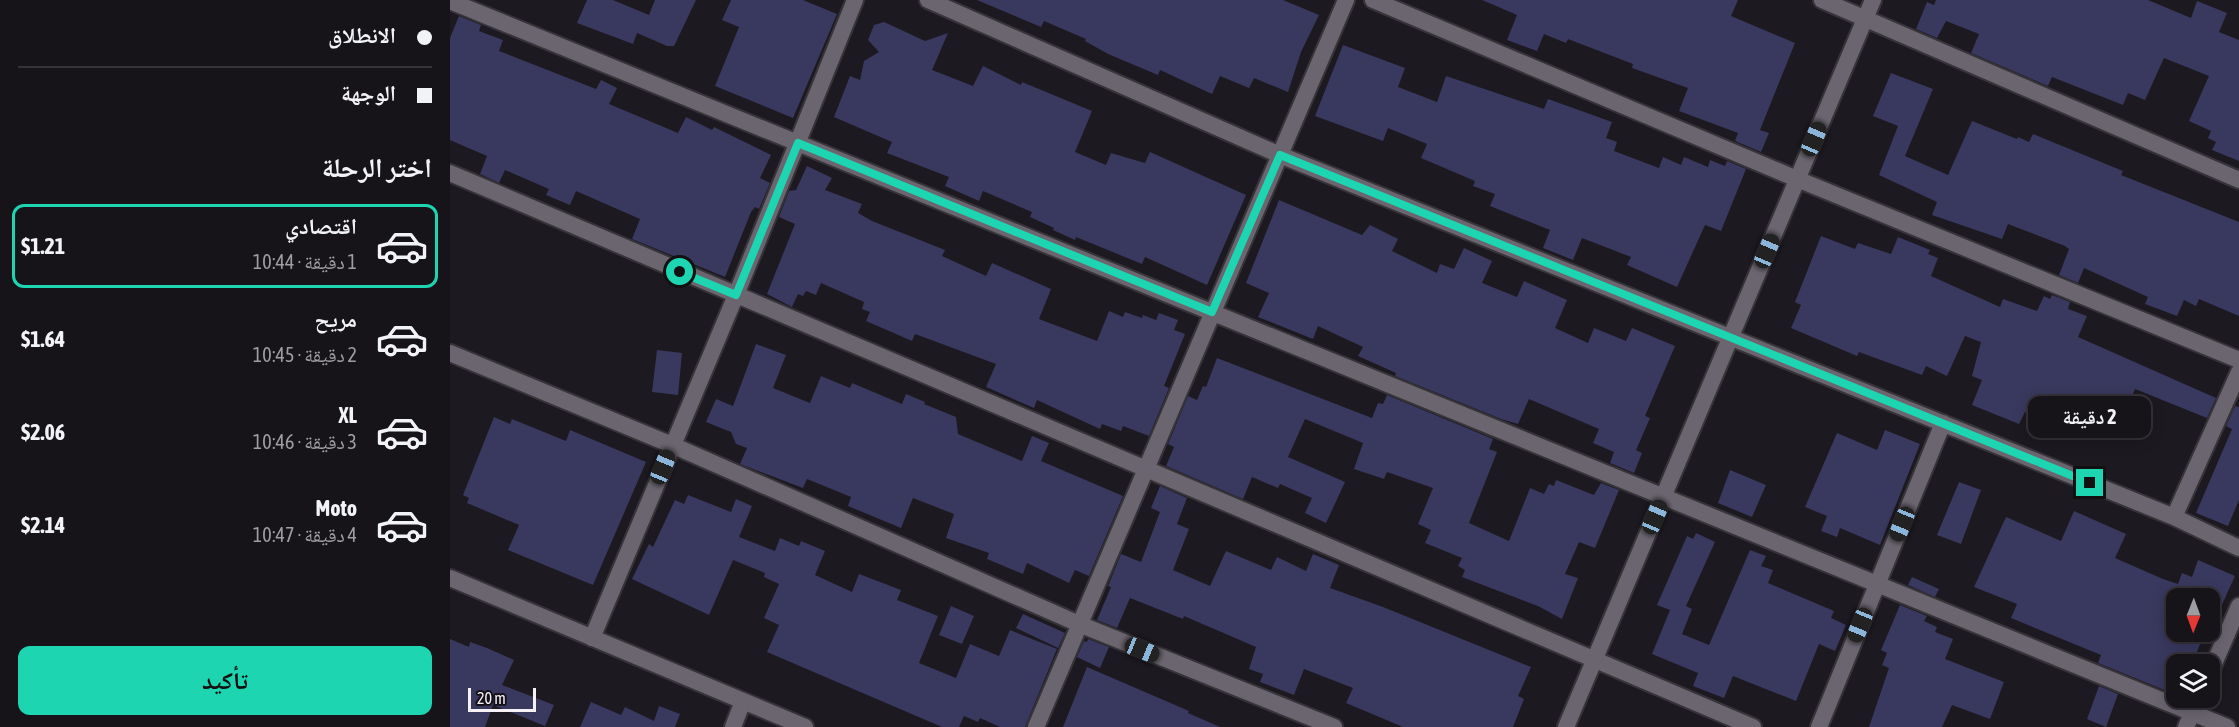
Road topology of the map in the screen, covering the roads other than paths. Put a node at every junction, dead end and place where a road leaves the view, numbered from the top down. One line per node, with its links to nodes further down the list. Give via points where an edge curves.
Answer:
1 (855, 0): 9 (street)
2 (928, 0): 10 (street)
3 (1346, 0): 10 (street)
4 (1374, 0): 12 (street)
5 (1822, 0): 8 (street)
6 (1872, 0): 8 (street)
7 (450, 1): 9 (street)
8 (1865, 18): 12 (street); 13 (street)
9 (798, 143): 14 (street); 15 (street)
10 (1280, 155): 15 (street); 16 (street)
11 (450, 173): 14 (street)
12 (1797, 179): 16 (street); 18 (street)
13 (2239, 180)
14 (736, 295): 21 (street); 22 (street)
15 (1212, 312): 22 (street); 23 (street)
16 (1730, 338): 20 (street); 23 (street)
17 (450, 353): 21 (street)
18 (2239, 360)
19 (2239, 372): 24 (street)
20 (1943, 423): 24 (street); 27 (street)
21 (672, 445): 29 (street); 30 (street)
22 (1146, 470): 29 (street); 32 (street)
23 (1663, 497): 27 (street); 32 (street)
24 (2174, 517): 25 (street)
25 (2239, 548)
26 (450, 578): 30 (street)
27 (1877, 584): 34 (street); 41 (street)
28 (2239, 606): 31 (street)
29 (1079, 624): 37 (street); 38 (street)
30 (592, 638): 33 (street)
31 (2218, 654)
32 (1595, 658): 39 (street); 40 (street)
33 (743, 701): 35 (street); 36 (street)
34 (2192, 712): 42 (street)
35 (733, 727)
36 (805, 727)
37 (1036, 727)
38 (1334, 727)
39 (1566, 727)
40 (1753, 727)
41 (1819, 727)
42 (2227, 727)

